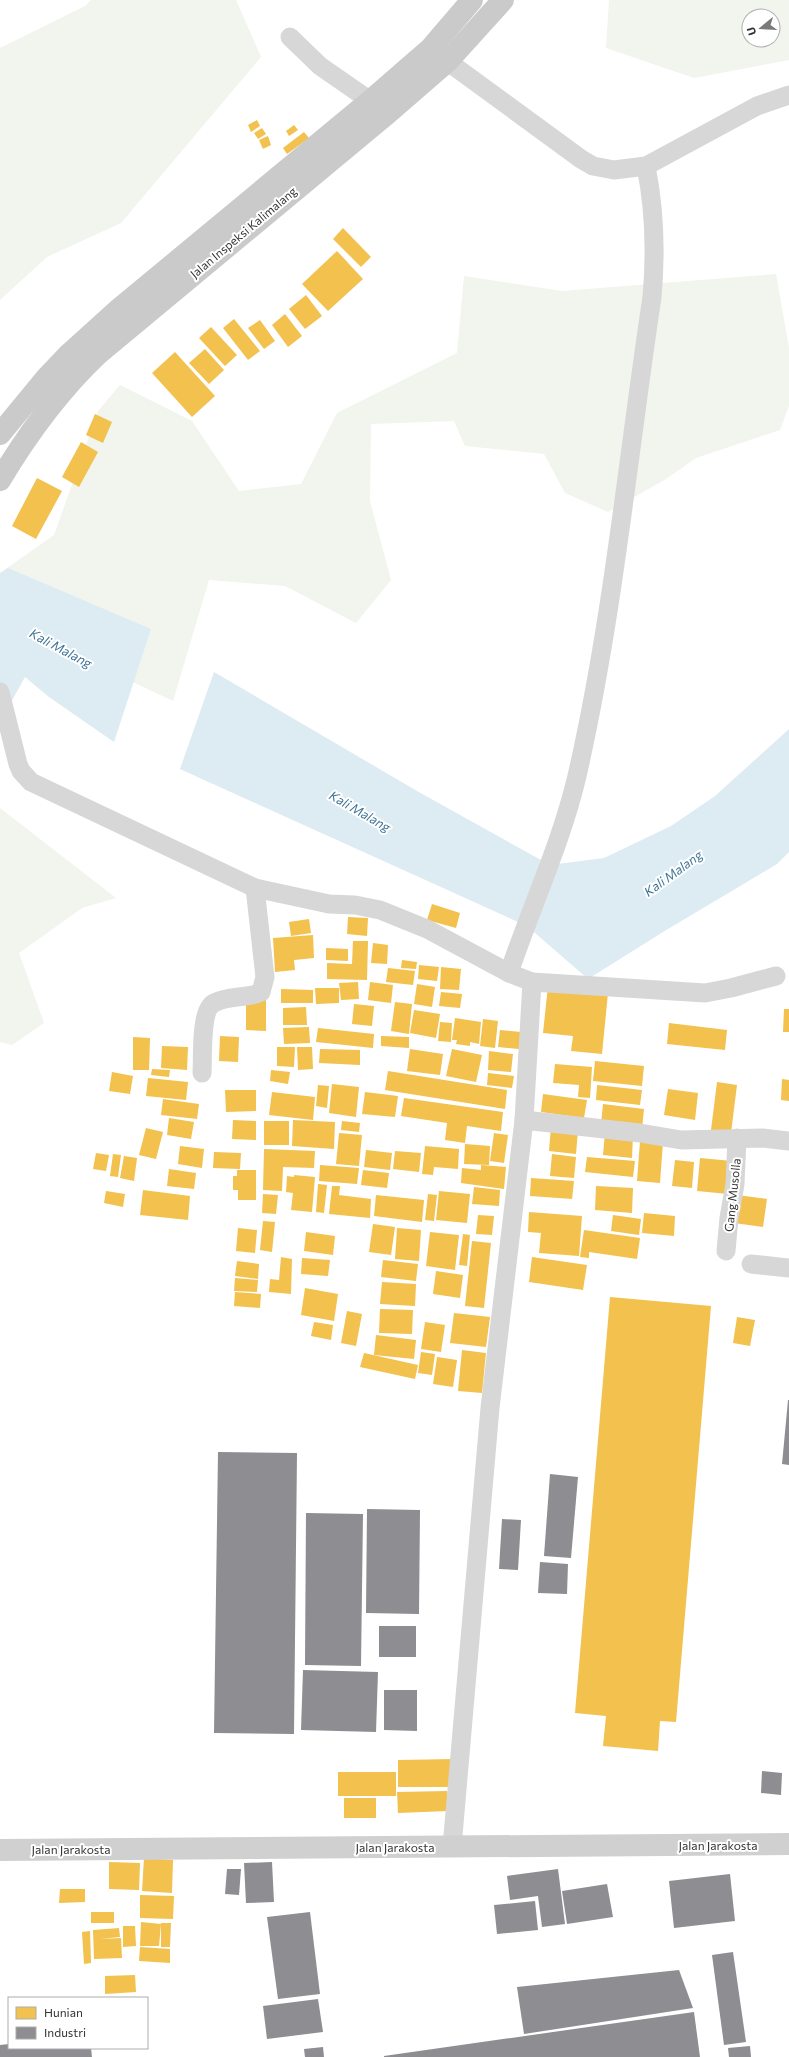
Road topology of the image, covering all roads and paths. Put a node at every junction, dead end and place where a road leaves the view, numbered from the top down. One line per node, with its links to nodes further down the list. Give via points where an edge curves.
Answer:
1 (472, 0): 4 (main road, Jalan Inspeksi Kalimalang)
2 (503, 0): 5 (main road, Jalan Inspeksi Kalimalang)
3 (290, 37): 7 (street, via 320,66)
4 (430, 48): 5 (street); 7 (main road, Jalan Inspeksi Kalimalang)
5 (448, 61): 7 (main road, Jalan Inspeksi Kalimalang); 8 (street, via 593,166 614,170)
6 (789, 95): 8 (street, via 757,106)
7 (379, 107): 9 (main road, Jalan Inspeksi Kalimalang, via 119,309 47,377); 10 (main road, Jalan Inspeksi Kalimalang, via 98,354 64,390)
8 (646, 166): 13 (street, via 652,196 656,257 608,613 576,777 558,844)
9 (0, 434)
10 (0, 480)
11 (0, 692): 12 (street, via 21,772 31,782)
12 (255, 888): 13 (street, via 329,904 355,905 380,910); 16 (street, via 264,984 261,992 214,1002 208,1008 204,1024)
13 (511, 968): 15 (street)
14 (776, 976): 15 (street, via 705,993)
15 (532, 982): 17 (street)
16 (202, 1073)
17 (524, 1120): 18 (street, via 681,1140); 24 (street, via 490,1408)
18 (737, 1138): 19 (street); 20 (street, Gang Musolla, via 735,1184)
19 (789, 1140)
20 (726, 1251)
21 (751, 1264): 22 (street)
22 (789, 1268)
23 (789, 1844): 24 (street, Jalan Jarakosta)
24 (452, 1847): 25 (street, Jalan Jarakosta)
25 (0, 1850)

